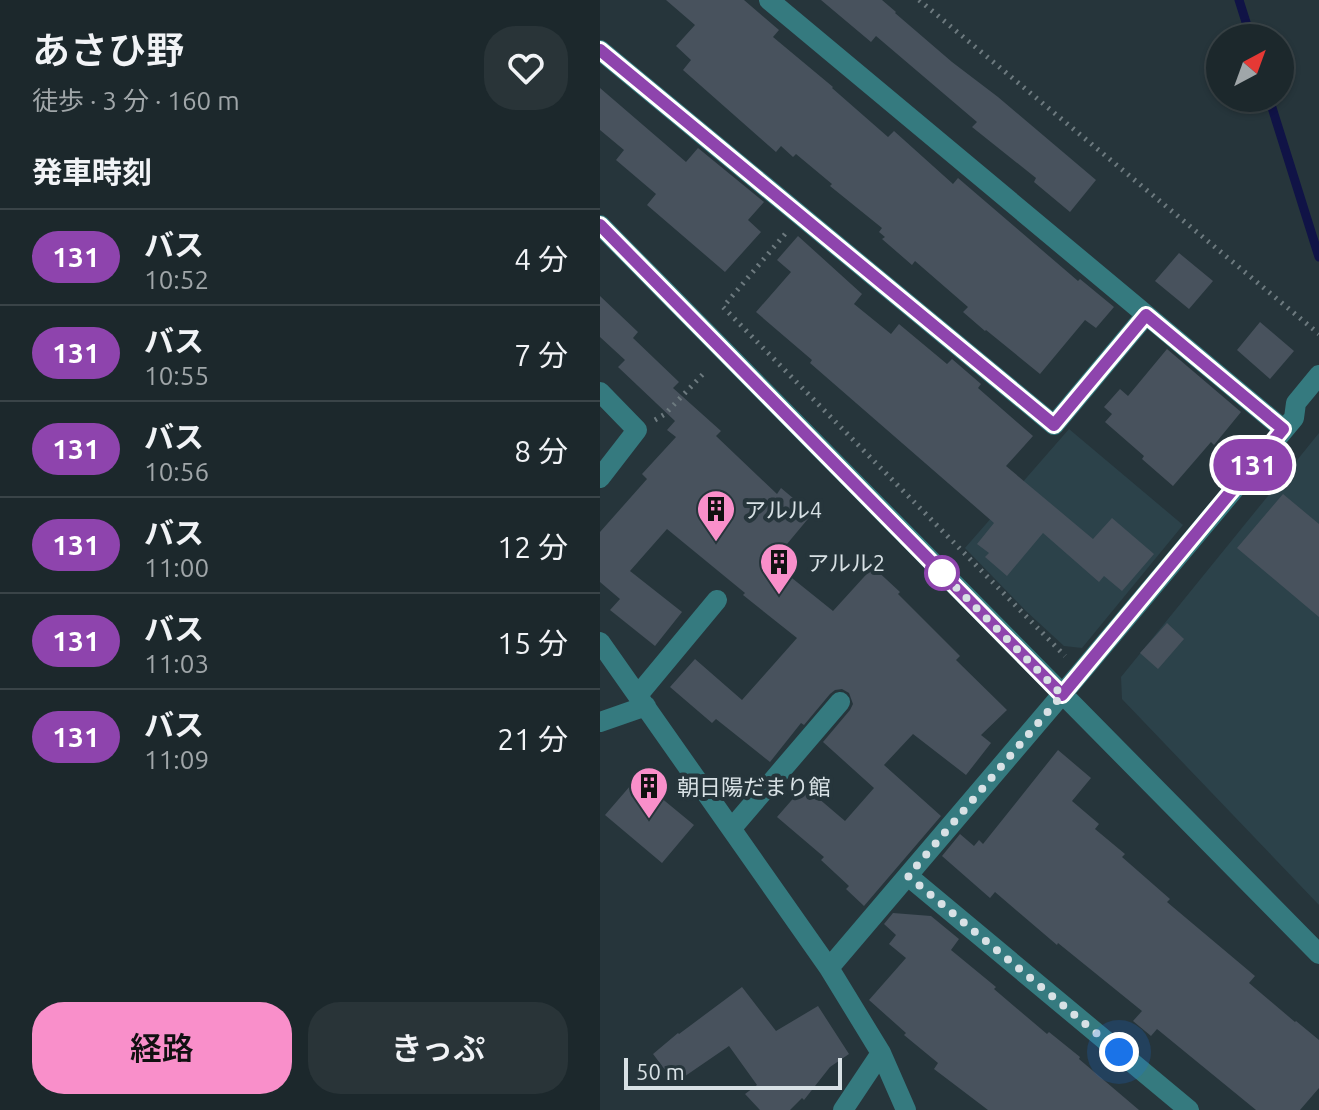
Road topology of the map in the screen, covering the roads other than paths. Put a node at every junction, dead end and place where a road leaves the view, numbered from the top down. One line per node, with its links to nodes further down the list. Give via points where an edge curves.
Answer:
1 (769, 0): 4 (street)
2 (600, 50): 4 (street, via 1054,425)
3 (600, 225): 11 (street)
4 (1146, 315): 7 (street)
5 (1319, 375): 7 (street)
6 (600, 392): 8 (street, via 637,430)
7 (1283, 429): 11 (street)
8 (600, 478)
9 (717, 600): 12 (street)
10 (600, 642): 12 (street)
11 (1062, 695): 16 (street); 17 (street)
12 (642, 700): 14 (street); 15 (street)
13 (840, 702): 15 (street)
14 (600, 722)
15 (732, 828): 18 (street)
16 (908, 876): 18 (street); 22 (street)
17 (1319, 954)
18 (829, 968): 19 (street)
19 (881, 1053): 20 (street); 21 (street)
20 (843, 1110)
21 (906, 1110)
22 (1189, 1110)

